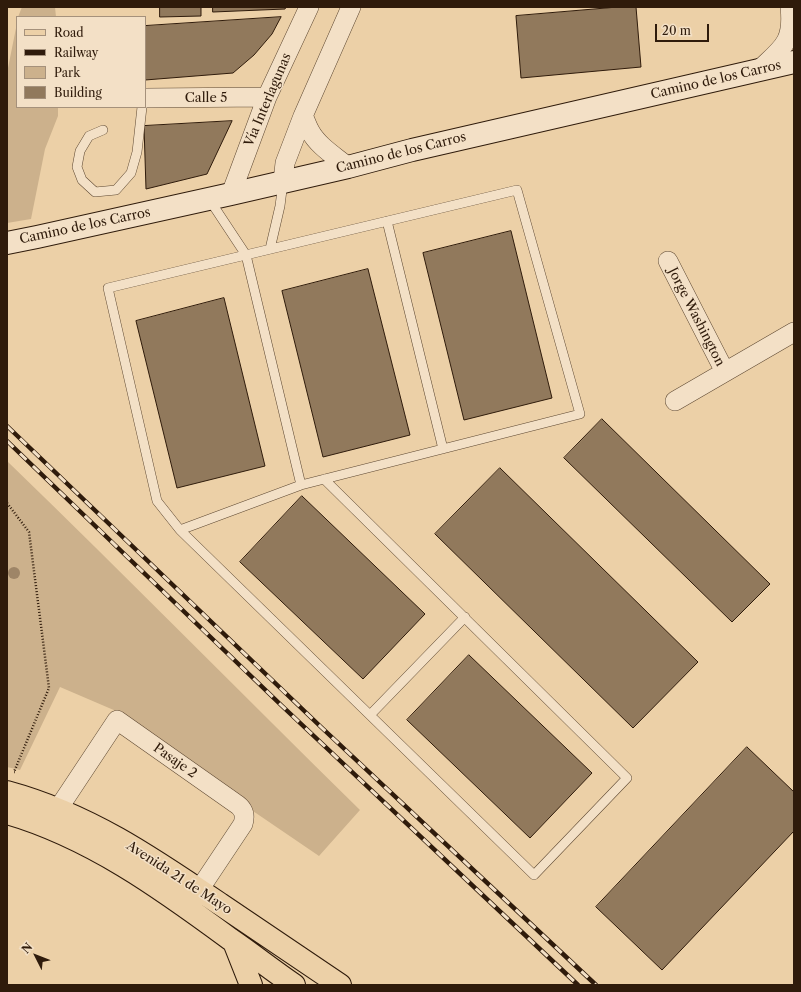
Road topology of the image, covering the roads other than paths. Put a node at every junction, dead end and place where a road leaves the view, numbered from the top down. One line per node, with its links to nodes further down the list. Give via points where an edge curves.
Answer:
1 (309, 7): 8 (street, Vía Interlagunas)
2 (351, 7): 10 (street)
3 (791, 7): 4 (street); 6 (street, via 789,38)
4 (794, 14)
5 (794, 62): 6 (main road, Camino de los Carros)
6 (758, 71): 12 (main road, Camino de los Carros)
7 (146, 98): 8 (street, Calle 5)
8 (267, 98): 14 (street, Vía Interlagunas)
9 (142, 108): 11 (lane, via 132,174 116,190 95,192 82,180 77,167 80,151 89,136)
10 (304, 116): 12 (street, via 310,132 317,140); 13 (street, via 285,163)
11 (103, 130)
12 (348, 166): 13 (main road, Camino de los Carros)
13 (284, 181): 14 (main road, Camino de los Carros); 18 (lane)
14 (231, 194): 15 (main road, Camino de los Carros)
15 (209, 199): 17 (main road, Camino de los Carros); 19 (lane)
16 (387, 221): 18 (lane); 24 (lane); 24 (lane, via 517,190 580,414)
17 (7, 243)
18 (270, 249): 19 (lane)
19 (246, 255): 26 (lane); 27 (lane, via 108,288 157,501)
20 (668, 261): 22 (street, Jorge Washington)
21 (794, 332): 22 (street, Jorge Washington)
22 (725, 372): 23 (street, Jorge Washington)
23 (675, 401)
24 (443, 449): 25 (lane)
25 (324, 479): 26 (lane); 28 (lane)
26 (301, 485): 27 (lane)
27 (180, 530): 29 (lane)
28 (464, 618): 29 (lane); 29 (lane, via 627,778 534,875)
29 (370, 715)
30 (7, 792): 31 (main road, Avenida 21 de Mayo)
31 (58, 809): 33 (main road, Avenida 21 de Mayo, via 133,846); 33 (street, Pasaje 2, via 117,720 242,809 243,824)
32 (7, 812): 34 (main road, Avenida 21 de Mayo, via 69,835 98,851 153,884)
33 (199, 890): 35 (main road, Avenida 21 de Mayo)
34 (233, 941): 36 (main road, Avenida 21 de Mayo); 37 (main road)
35 (334, 981): 36 (main road, via 305,976)
36 (289, 984)
37 (251, 985)

